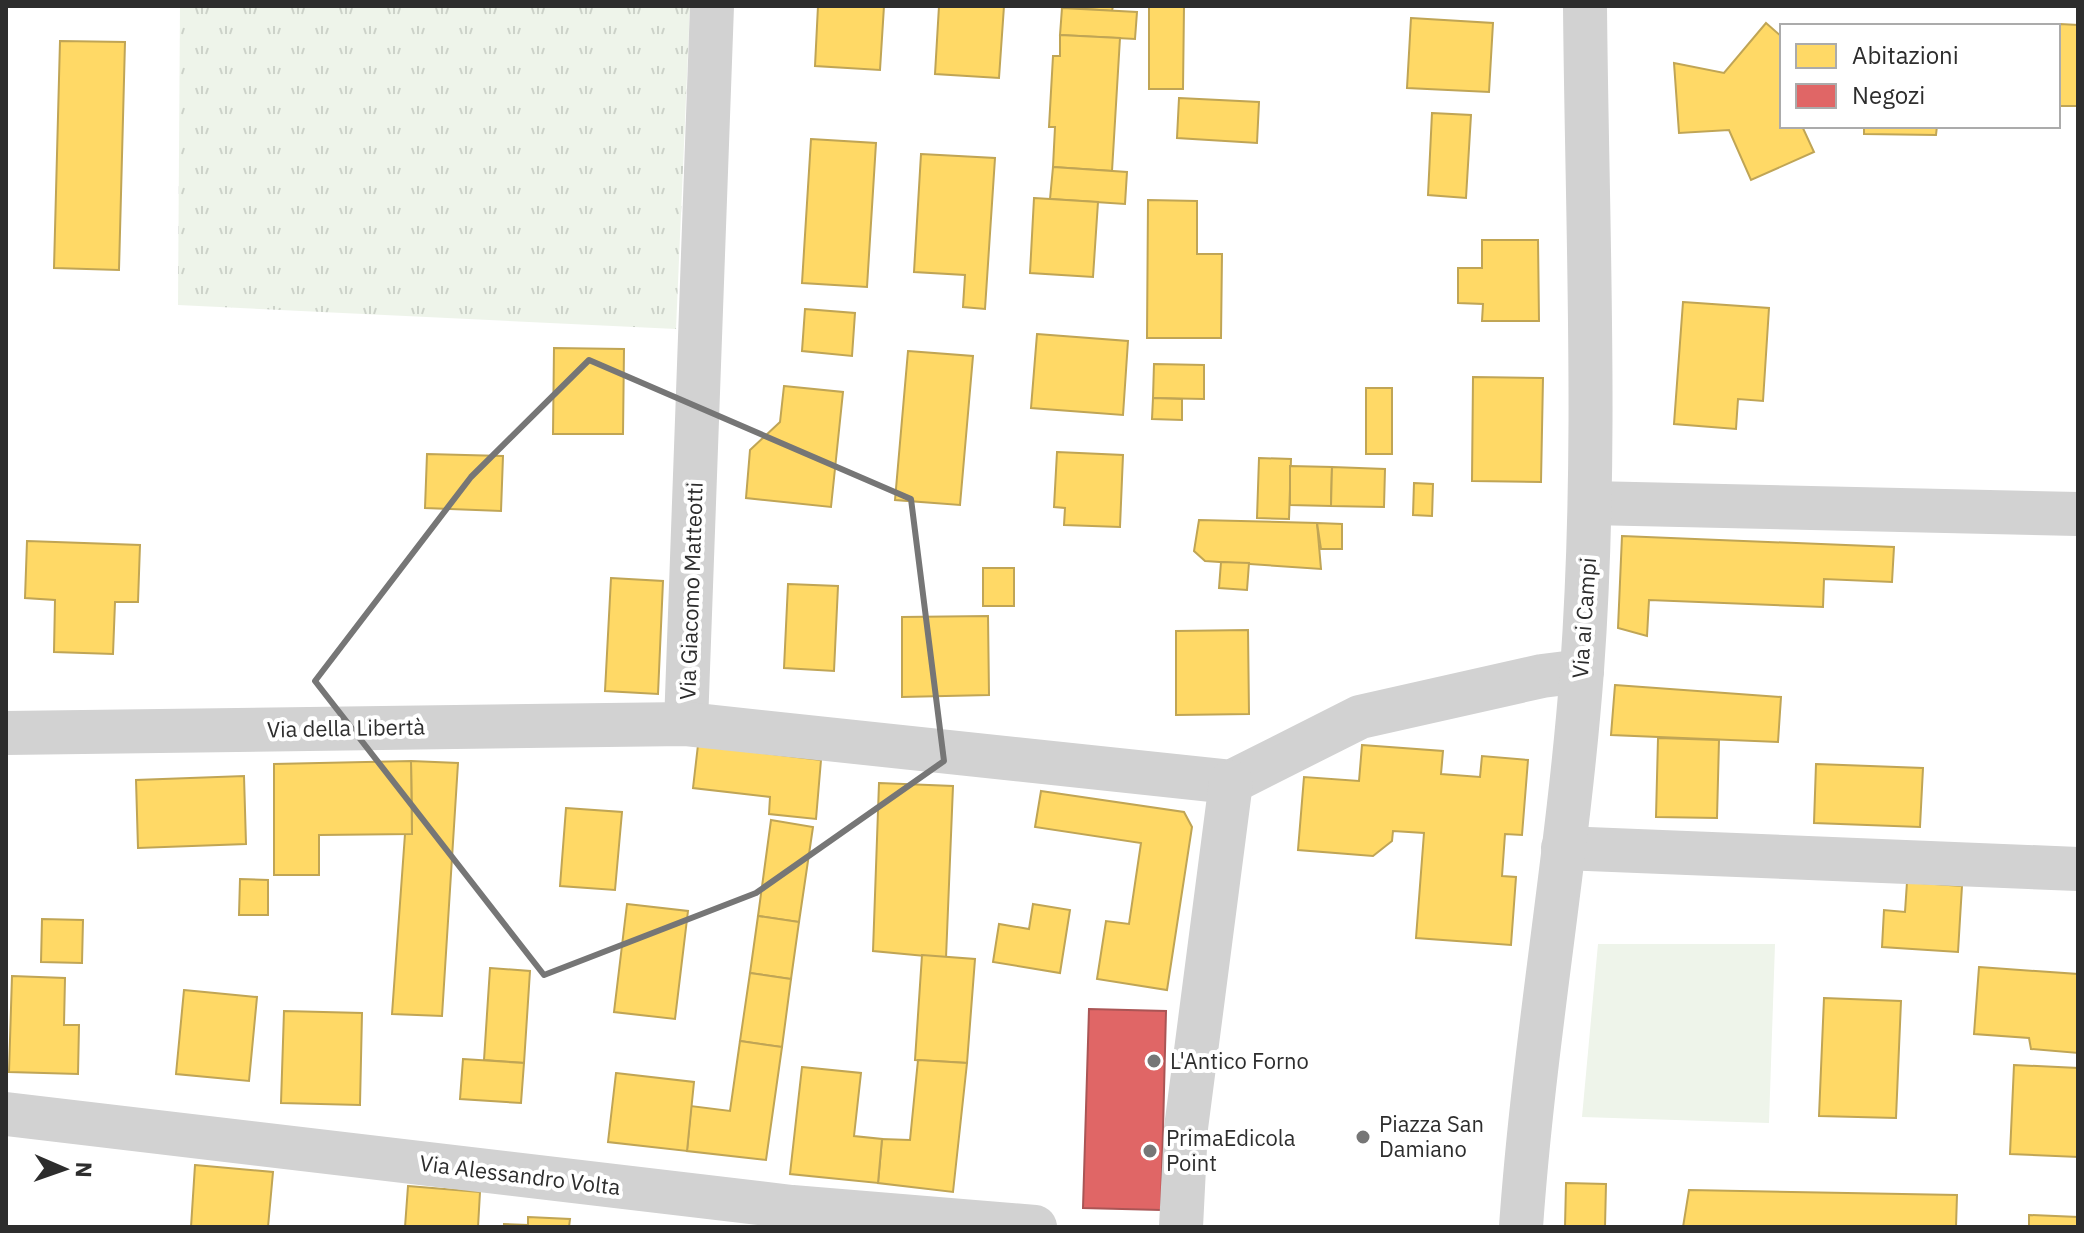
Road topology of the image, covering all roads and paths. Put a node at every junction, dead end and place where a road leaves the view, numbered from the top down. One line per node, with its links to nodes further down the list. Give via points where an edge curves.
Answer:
1 (712, 6): 6 (street, Via Giacomo Matteotti)
2 (1585, 6): 3 (street, Via ai Campi)
3 (1590, 503): 4 (street); 5 (street, Via ai Campi)
4 (2078, 514)
5 (1582, 671): 8 (street, via 1360,717); 9 (street, Via ai Campi)
6 (686, 724): 7 (street, Via della Libertà); 8 (street, Via Giacomo Matteotti)
7 (6, 733)
8 (1231, 782): 14 (street, via 1186,1128)
9 (1563, 848): 10 (street); 15 (street, Via ai Campi, via 1529,1115)
10 (2078, 869)
11 (6, 1114): 12 (street, Via Alessandro Volta)
12 (792, 1217): 13 (street, Via Alessandro Volta)
13 (1035, 1227)
14 (1181, 1227)
15 (1521, 1227)

